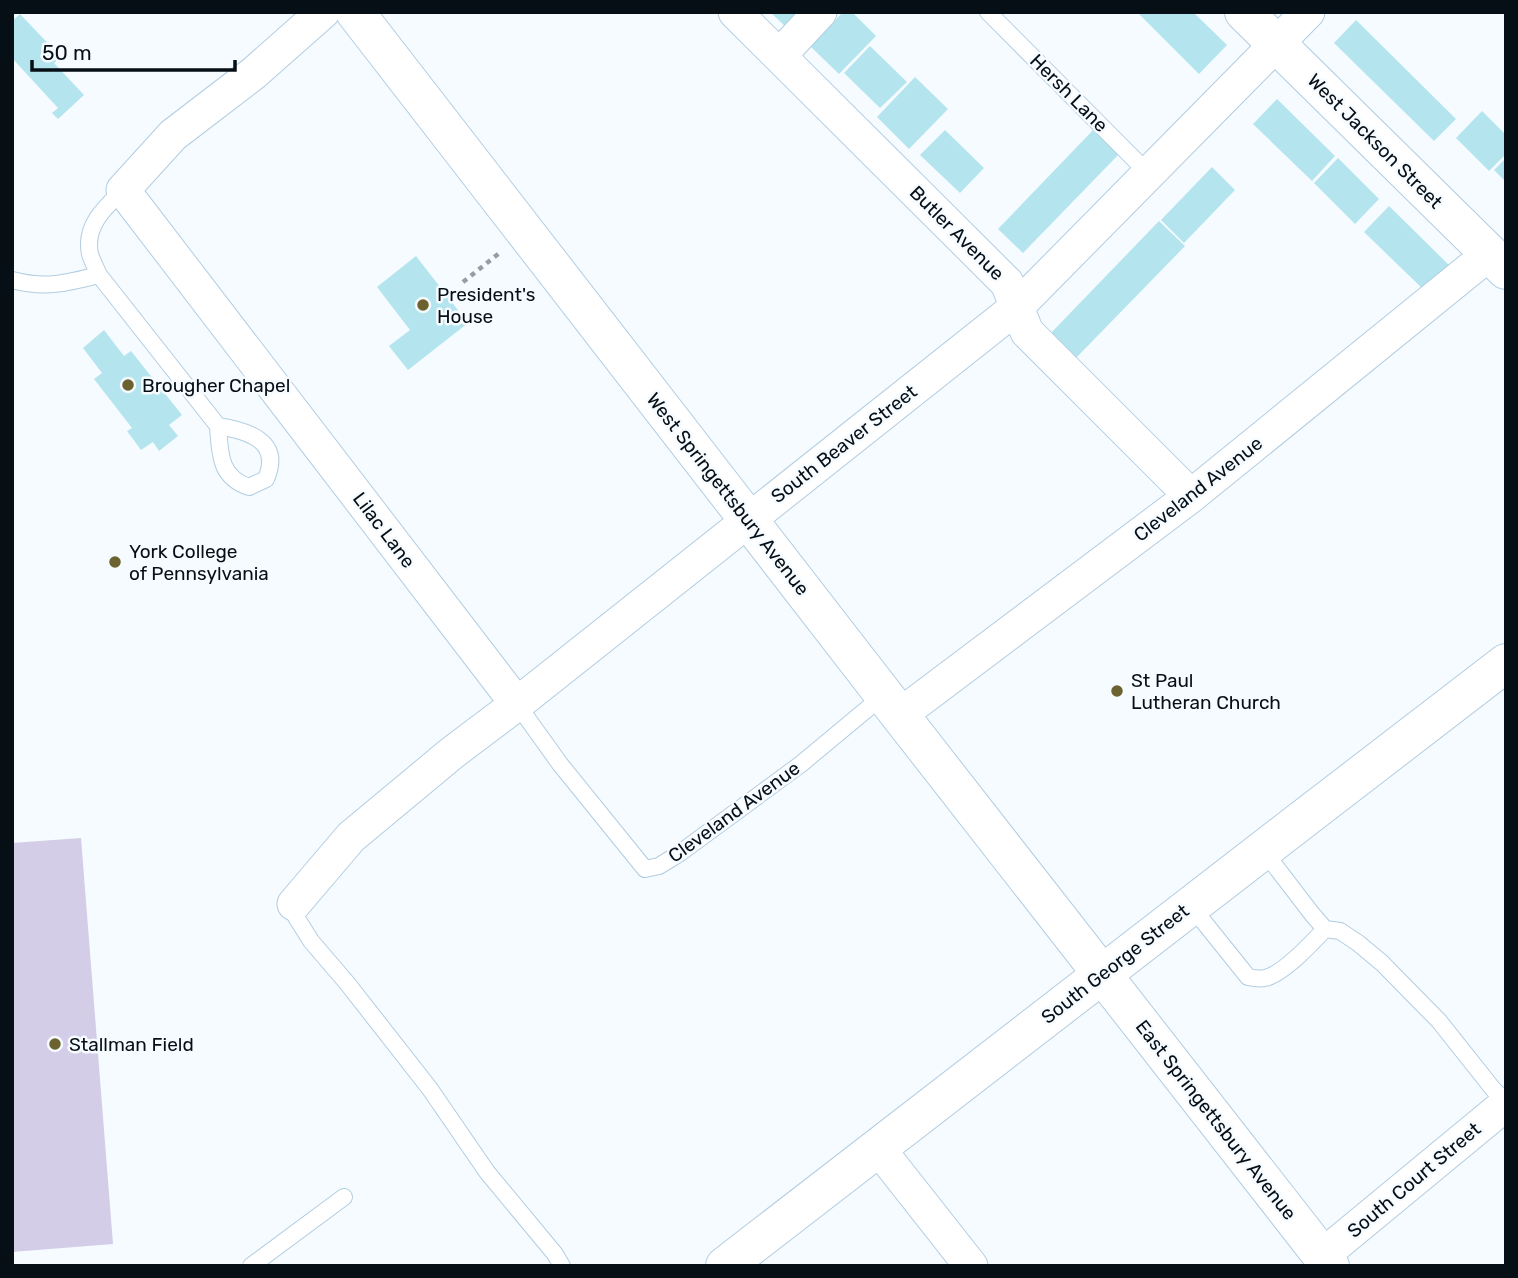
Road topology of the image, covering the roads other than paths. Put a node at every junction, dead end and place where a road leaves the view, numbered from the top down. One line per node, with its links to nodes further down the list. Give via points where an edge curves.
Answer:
1 (323, 12): 11 (street, via 173,135)
2 (355, 12): 18 (street, West Springettsbury Avenue)
3 (735, 12): 9 (street, Butler Avenue)
4 (820, 12): 9 (street)
5 (988, 12): 10 (lane, Hersh Lane)
6 (1244, 12): 8 (street, West Jackson Street)
7 (1308, 12): 8 (street, South Beaver Street)
8 (1277, 44): 10 (street, South Beaver Street); 12 (street, West Jackson Street)
9 (780, 55): 15 (street, Butler Avenue, via 1007,283)
10 (1149, 174): 15 (street, South Beaver Street)
11 (123, 190): 13 (lane, via 94,221 89,237); 20 (street, Lilac Lane)
12 (1497, 262): 17 (street, Cleveland Avenue)
13 (99, 275): 14 (lane, via 61,284); 16 (lane)
14 (12, 280)
15 (1017, 307): 17 (street, Butler Avenue, via 1030,335); 18 (street, South Beaver Street)
16 (218, 426)
17 (1191, 496): 21 (street, Cleveland Avenue)
18 (748, 519): 20 (street, South Beaver Street); 21 (street, West Springettsbury Avenue)
19 (1506, 663): 22 (street, South George Street)
20 (517, 704): 23 (lane, Lilac Lane); 24 (street, South Beaver Street, via 351,837)
21 (892, 705): 23 (lane, Cleveland Avenue, via 801,764 680,853); 27 (street, West Springettsbury Avenue)
22 (1262, 849): 25 (street, South George Street); 26 (lane)
23 (645, 869)
24 (294, 904): 33 (lane, via 311,941 430,1089 487,1172)
25 (1190, 905): 26 (lane, via 1248,977 1265,978 1285,967); 27 (street, South George Street)
26 (1325, 929): 28 (lane, via 1340,931 1381,963 1439,1021)
27 (1102, 975): 29 (street, South George Street); 31 (street, East Springettsbury Avenue)
28 (1506, 1103): 31 (street, South Court Street)
29 (878, 1148): 34 (street, South George Street); 35 (street)
30 (344, 1197): 32 (lane)
31 (1326, 1261)
32 (251, 1266)
33 (562, 1266)
34 (725, 1266)
35 (971, 1266)

